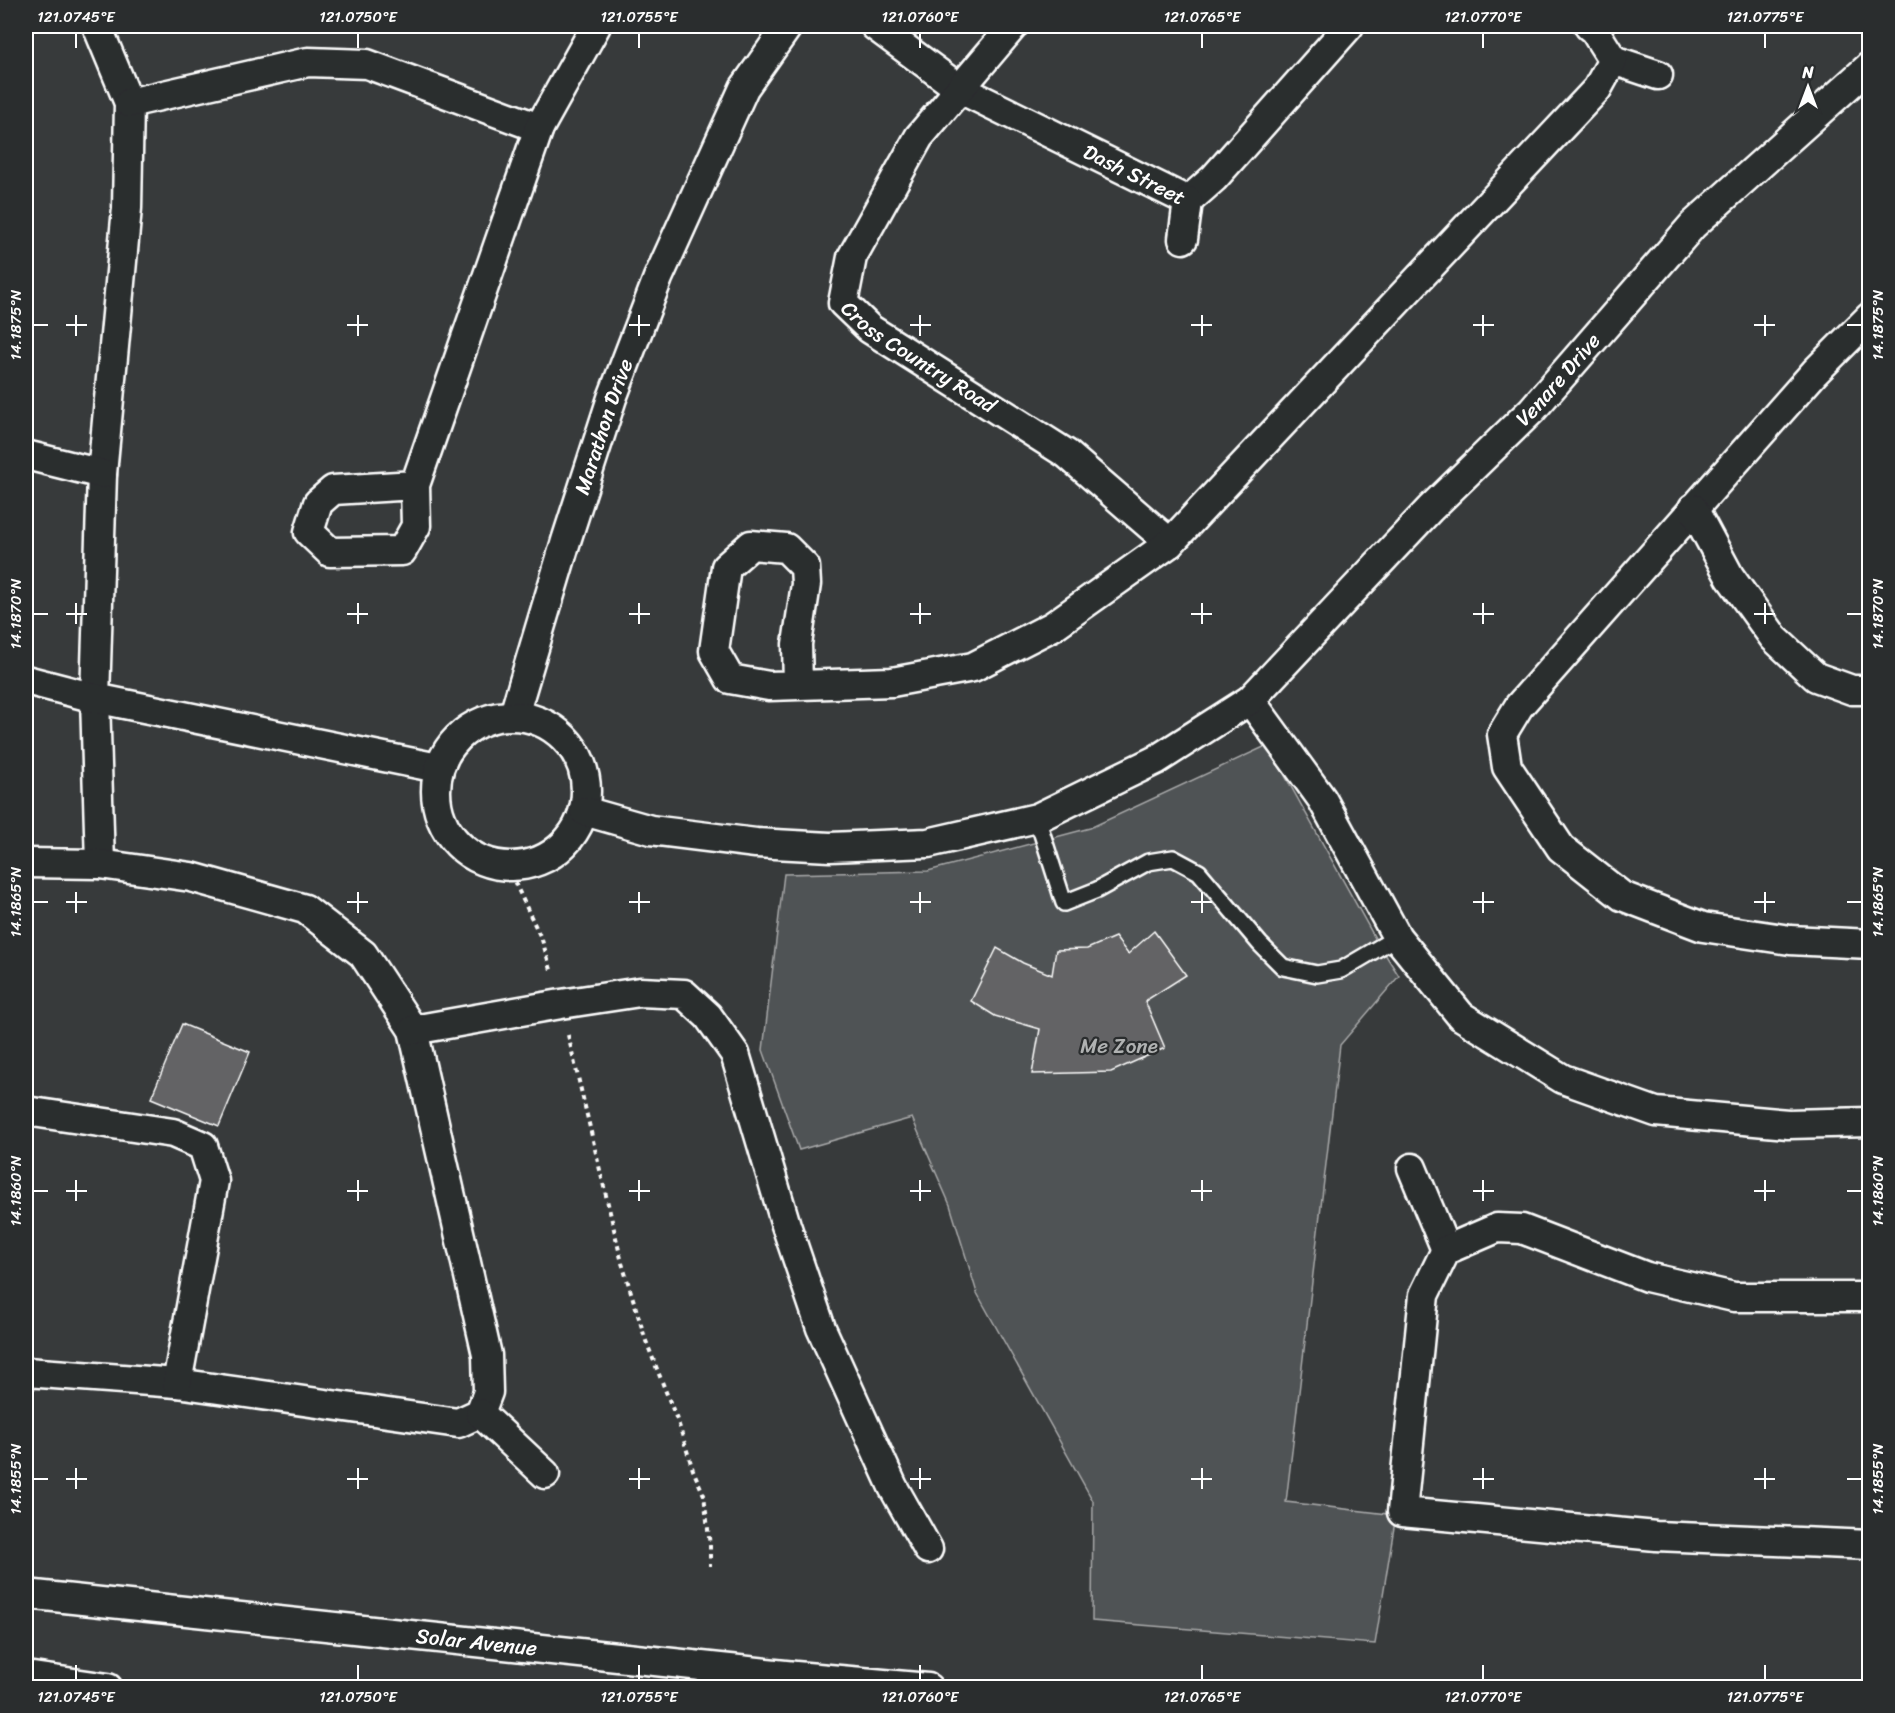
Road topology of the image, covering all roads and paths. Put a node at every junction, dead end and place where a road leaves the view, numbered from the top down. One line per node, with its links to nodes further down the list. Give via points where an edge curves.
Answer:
1 (97, 26): 12 (street)
2 (596, 26): 13 (street)
3 (788, 26): 27 (street, Marathon Drive, via 744,88 658,278 612,398)
4 (876, 26): 11 (street, Dash Street)
5 (1013, 26): 11 (street, Cross Country Road)
6 (1349, 26): 14 (street, Dash Street, via 1214,178)
7 (1589, 26): 8 (street)
8 (1613, 60): 10 (street); 21 (street, via 1597,90)
9 (1869, 66): 26 (street, Venare Drive, via 1693,225 1532,410 1430,509)
10 (1658, 75)
11 (960, 89): 14 (street, Dash Street); 21 (street, Cross Country Road, via 919,137 852,257 843,303 870,329 1067,454)
12 (129, 103): 13 (street, via 308,62 367,64); 18 (street, via 127,208)
13 (539, 128): 19 (street)
14 (1188, 201): 15 (street)
15 (1183, 239)
16 (1869, 317): 20 (street)
17 (26, 455): 18 (street)
18 (102, 474): 25 (street)
19 (415, 485)
20 (1693, 508): 24 (street, via 1730,578 1774,638 1816,677 1852,690); 35 (street, via 1519,705 1502,734 1508,767 1561,848 1622,896 1703,927 1790,940)
21 (1170, 543): 23 (street, via 1053,626 973,667 892,682)
22 (26, 680): 25 (street)
23 (798, 684): 23 (street, via 797,644 805,567 786,548 751,545 726,567 714,651 730,679 769,687)
24 (1869, 690)
25 (96, 698): 28 (street); 32 (street)
26 (1250, 700): 30 (street, Venare Drive, via 1156,760); 34 (street, via 1322,799)
27 (514, 715): 28 (street, via 489,718 467,729 449,746); 29 (street, via 537,719 557,730 573,746 583,767 587,789)
28 (438, 768): 33 (street, via 434,791 438,813 448,834 464,851 484,862)
29 (584, 811): 30 (street, Venare Drive, via 651,830 756,843 830,847 928,843); 33 (street, via 573,834 555,852 532,863)
30 (1037, 818): 34 (lane, via 1064,903 1148,862 1173,858 1199,872 1283,967 1317,974 1341,970)
31 (26, 863): 32 (street)
32 (100, 864): 37 (street, via 191,877 305,909 363,954)
33 (507, 866): 36 (path, via 542,940)
34 (1397, 937): 39 (street, via 1461,1016 1563,1079 1656,1112 1788,1124)
35 (1869, 944)
36 (561, 1004): 37 (street); 48 (street, via 640,992 684,994 708,1016 735,1054 821,1328 894,1487); 49 (path, via 622,1263 646,1341 704,1495)
37 (413, 1030): 45 (street, via 487,1355 488,1392)
38 (26, 1111): 44 (street, via 173,1134 203,1146 214,1181)
39 (1869, 1122)
40 (1412, 1168): 41 (street)
41 (1446, 1250): 42 (street, via 1497,1227 1522,1229 1647,1277 1734,1297); 47 (street, via 1424,1295 1402,1512 1656,1536)
42 (1869, 1297)
43 (26, 1372): 44 (street)
44 (177, 1383): 45 (street, via 458,1423)
45 (480, 1413): 46 (street)
46 (545, 1474)
47 (1869, 1545)
48 (928, 1549)
49 (710, 1566)
50 (26, 1594): 53 (street, Solar Avenue)
51 (26, 1676): 52 (street)
52 (108, 1688)
53 (928, 1688)

